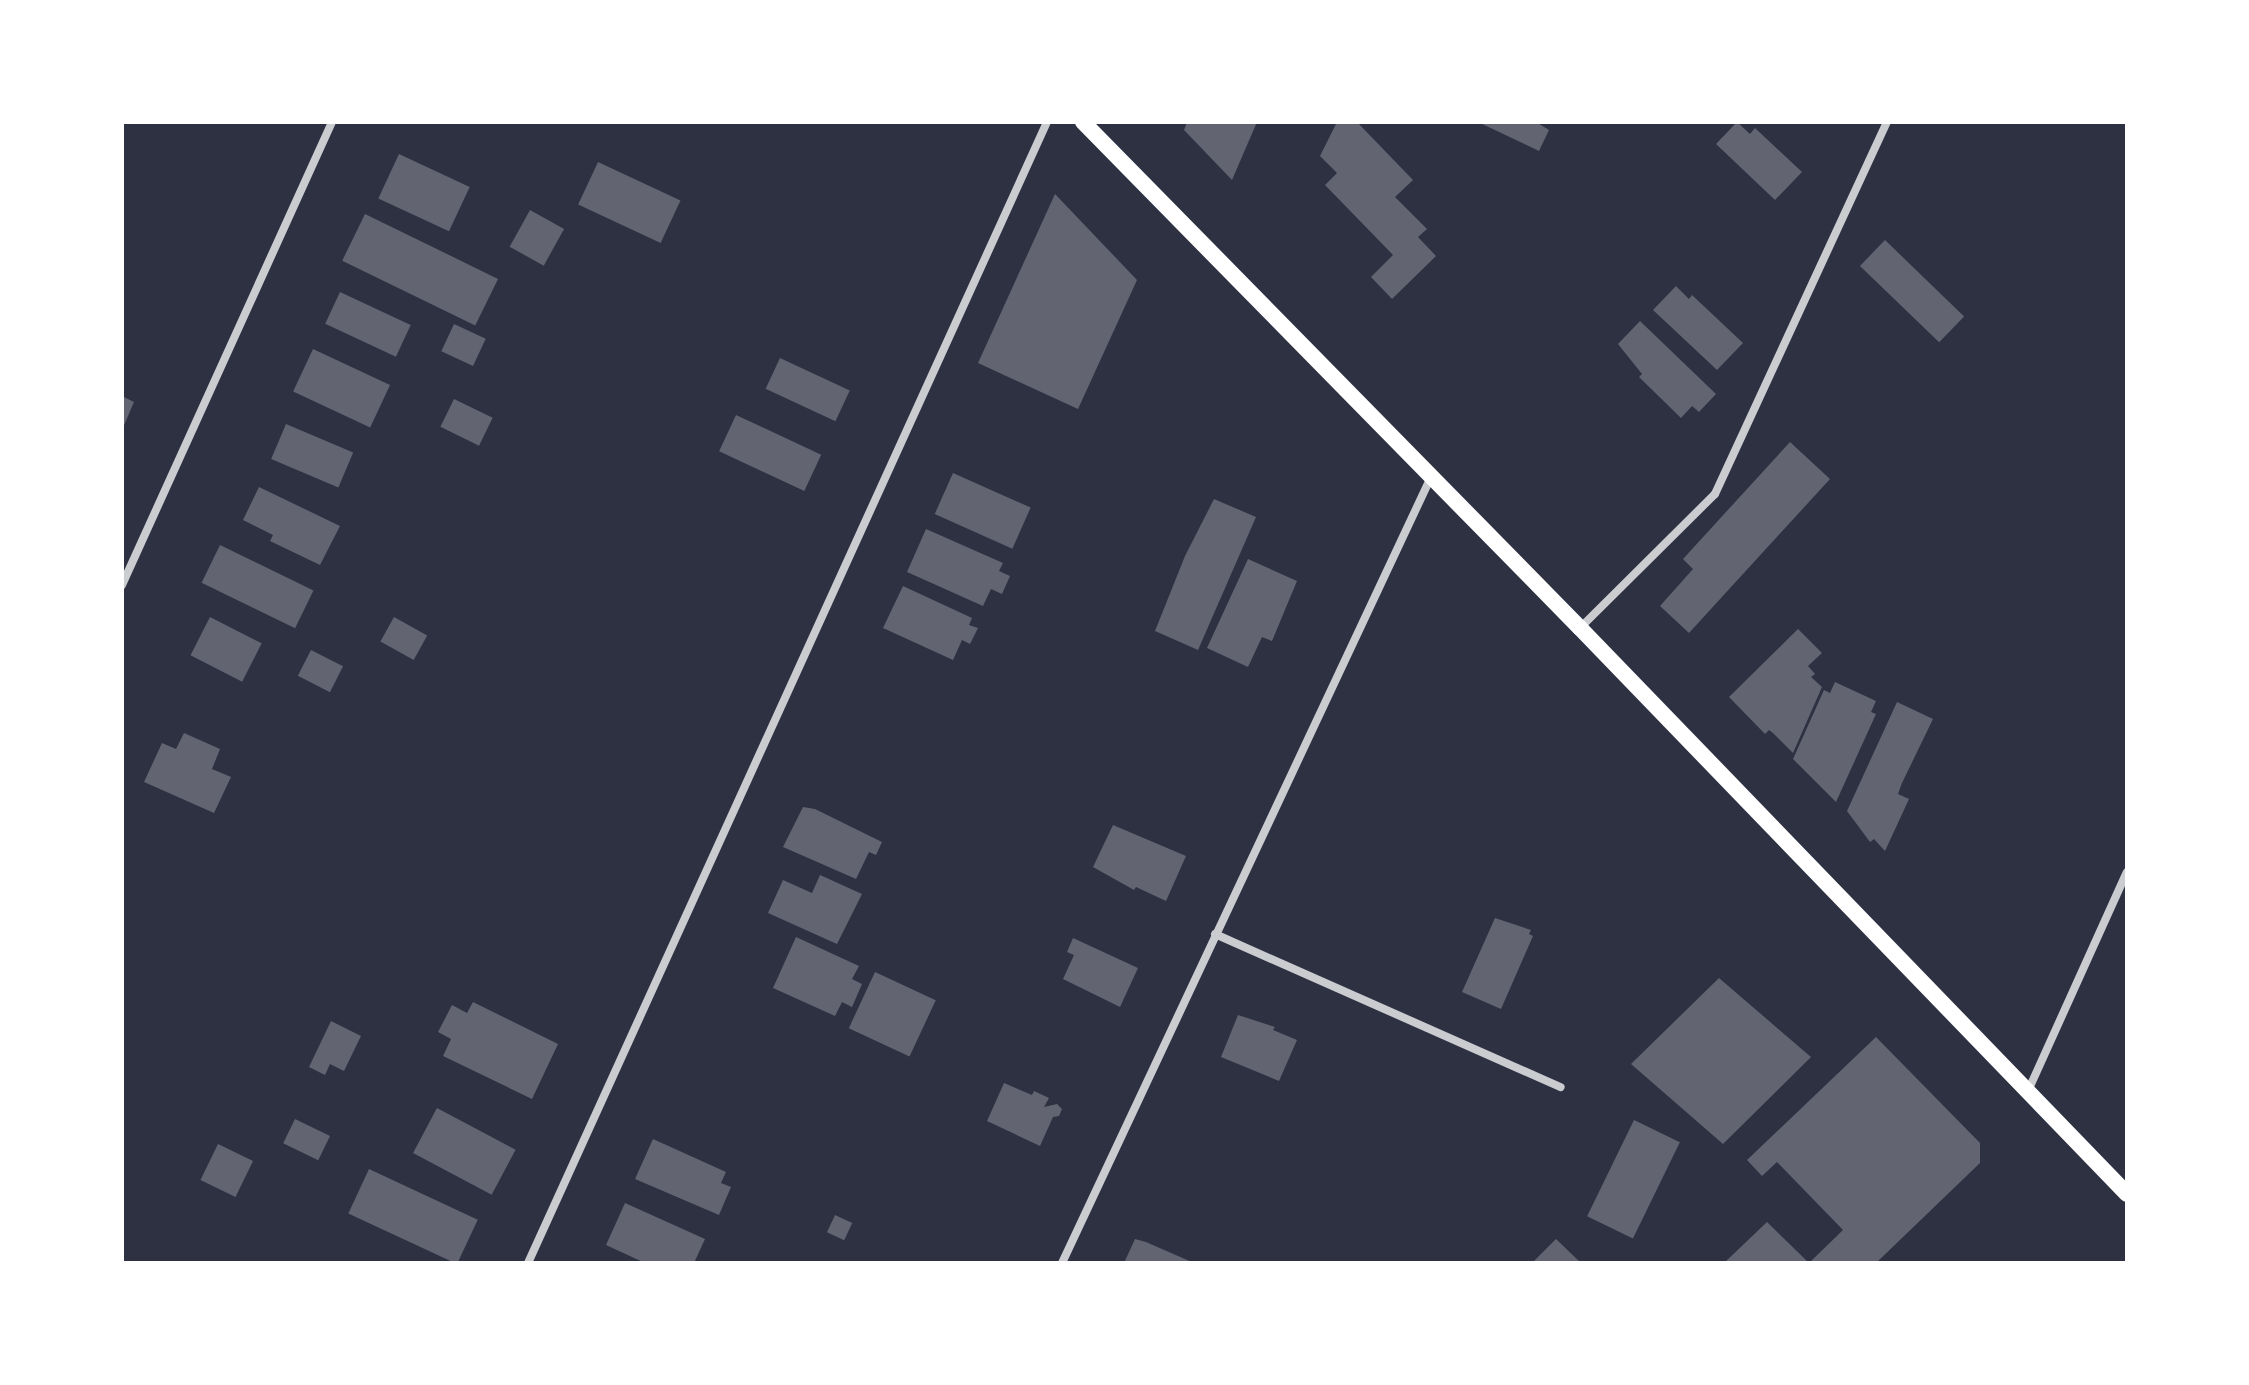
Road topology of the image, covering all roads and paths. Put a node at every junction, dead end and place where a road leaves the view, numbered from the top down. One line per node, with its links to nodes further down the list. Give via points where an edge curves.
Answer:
1 (332, 122): 6 (street)
2 (1047, 122): 13 (street)
3 (1083, 122): 5 (main road)
4 (1887, 122): 7 (street, via 1715,494)
5 (1431, 476): 7 (main road); 9 (street)
6 (122, 585)
7 (1580, 628): 11 (main road)
8 (2127, 872): 11 (street)
9 (1215, 934): 10 (street); 14 (street)
10 (1561, 1087)
11 (2028, 1091): 12 (main road)
12 (2127, 1194)
13 (528, 1263)
14 (1062, 1263)

